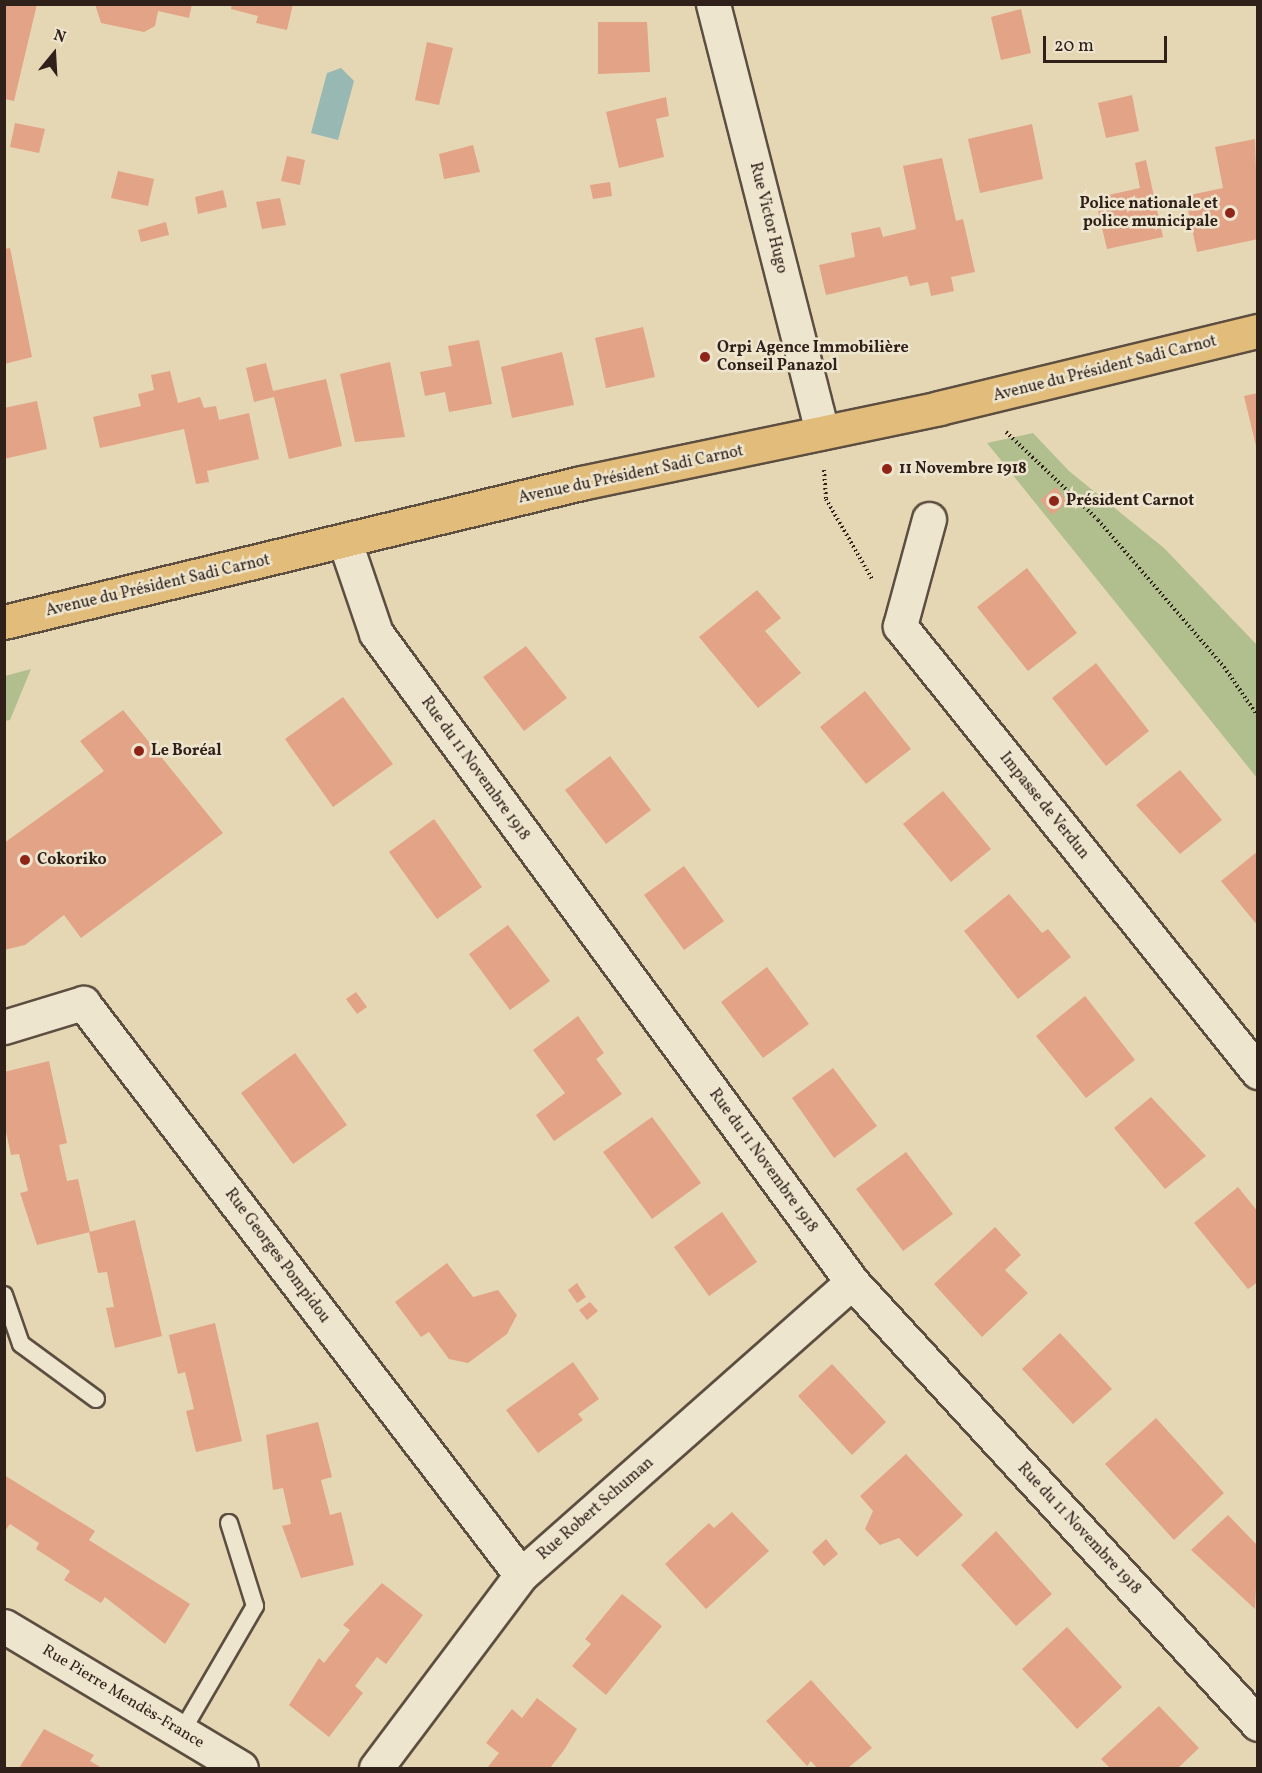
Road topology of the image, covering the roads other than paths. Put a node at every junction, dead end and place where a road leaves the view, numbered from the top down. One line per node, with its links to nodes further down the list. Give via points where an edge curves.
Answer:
1 (712, 4): 3 (street, Rue Victor Hugo)
2 (1257, 331): 3 (main road, Avenue du Président Sadi Carnot)
3 (822, 432): 5 (main road, Avenue du Président Sadi Carnot, via 581,483)
4 (929, 519): 8 (street, Impasse de Verdun, via 900,626)
5 (345, 542): 6 (main road, Avenue du Président Sadi Carnot); 9 (street, Rue du 11 Novembre 1918, via 376,633)
6 (4, 621)
7 (4, 1027): 13 (street, Rue Georges Pompidou, via 83,1003)
8 (1257, 1072)
9 (852, 1282): 13 (street, Rue Robert Schuman); 15 (street, Rue du 11 Novembre 1918)
10 (4, 1295): 11 (lane, via 21,1344)
11 (96, 1400)
12 (229, 1523): 16 (lane, via 255,1606)
13 (521, 1575): 18 (street, Rue Robert Schuman)
14 (4, 1626): 16 (street, Rue Pierre Mendès-France)
15 (1257, 1724)
16 (181, 1733): 17 (street, Rue Pierre Mendès-France)
17 (241, 1768)
18 (376, 1768)

